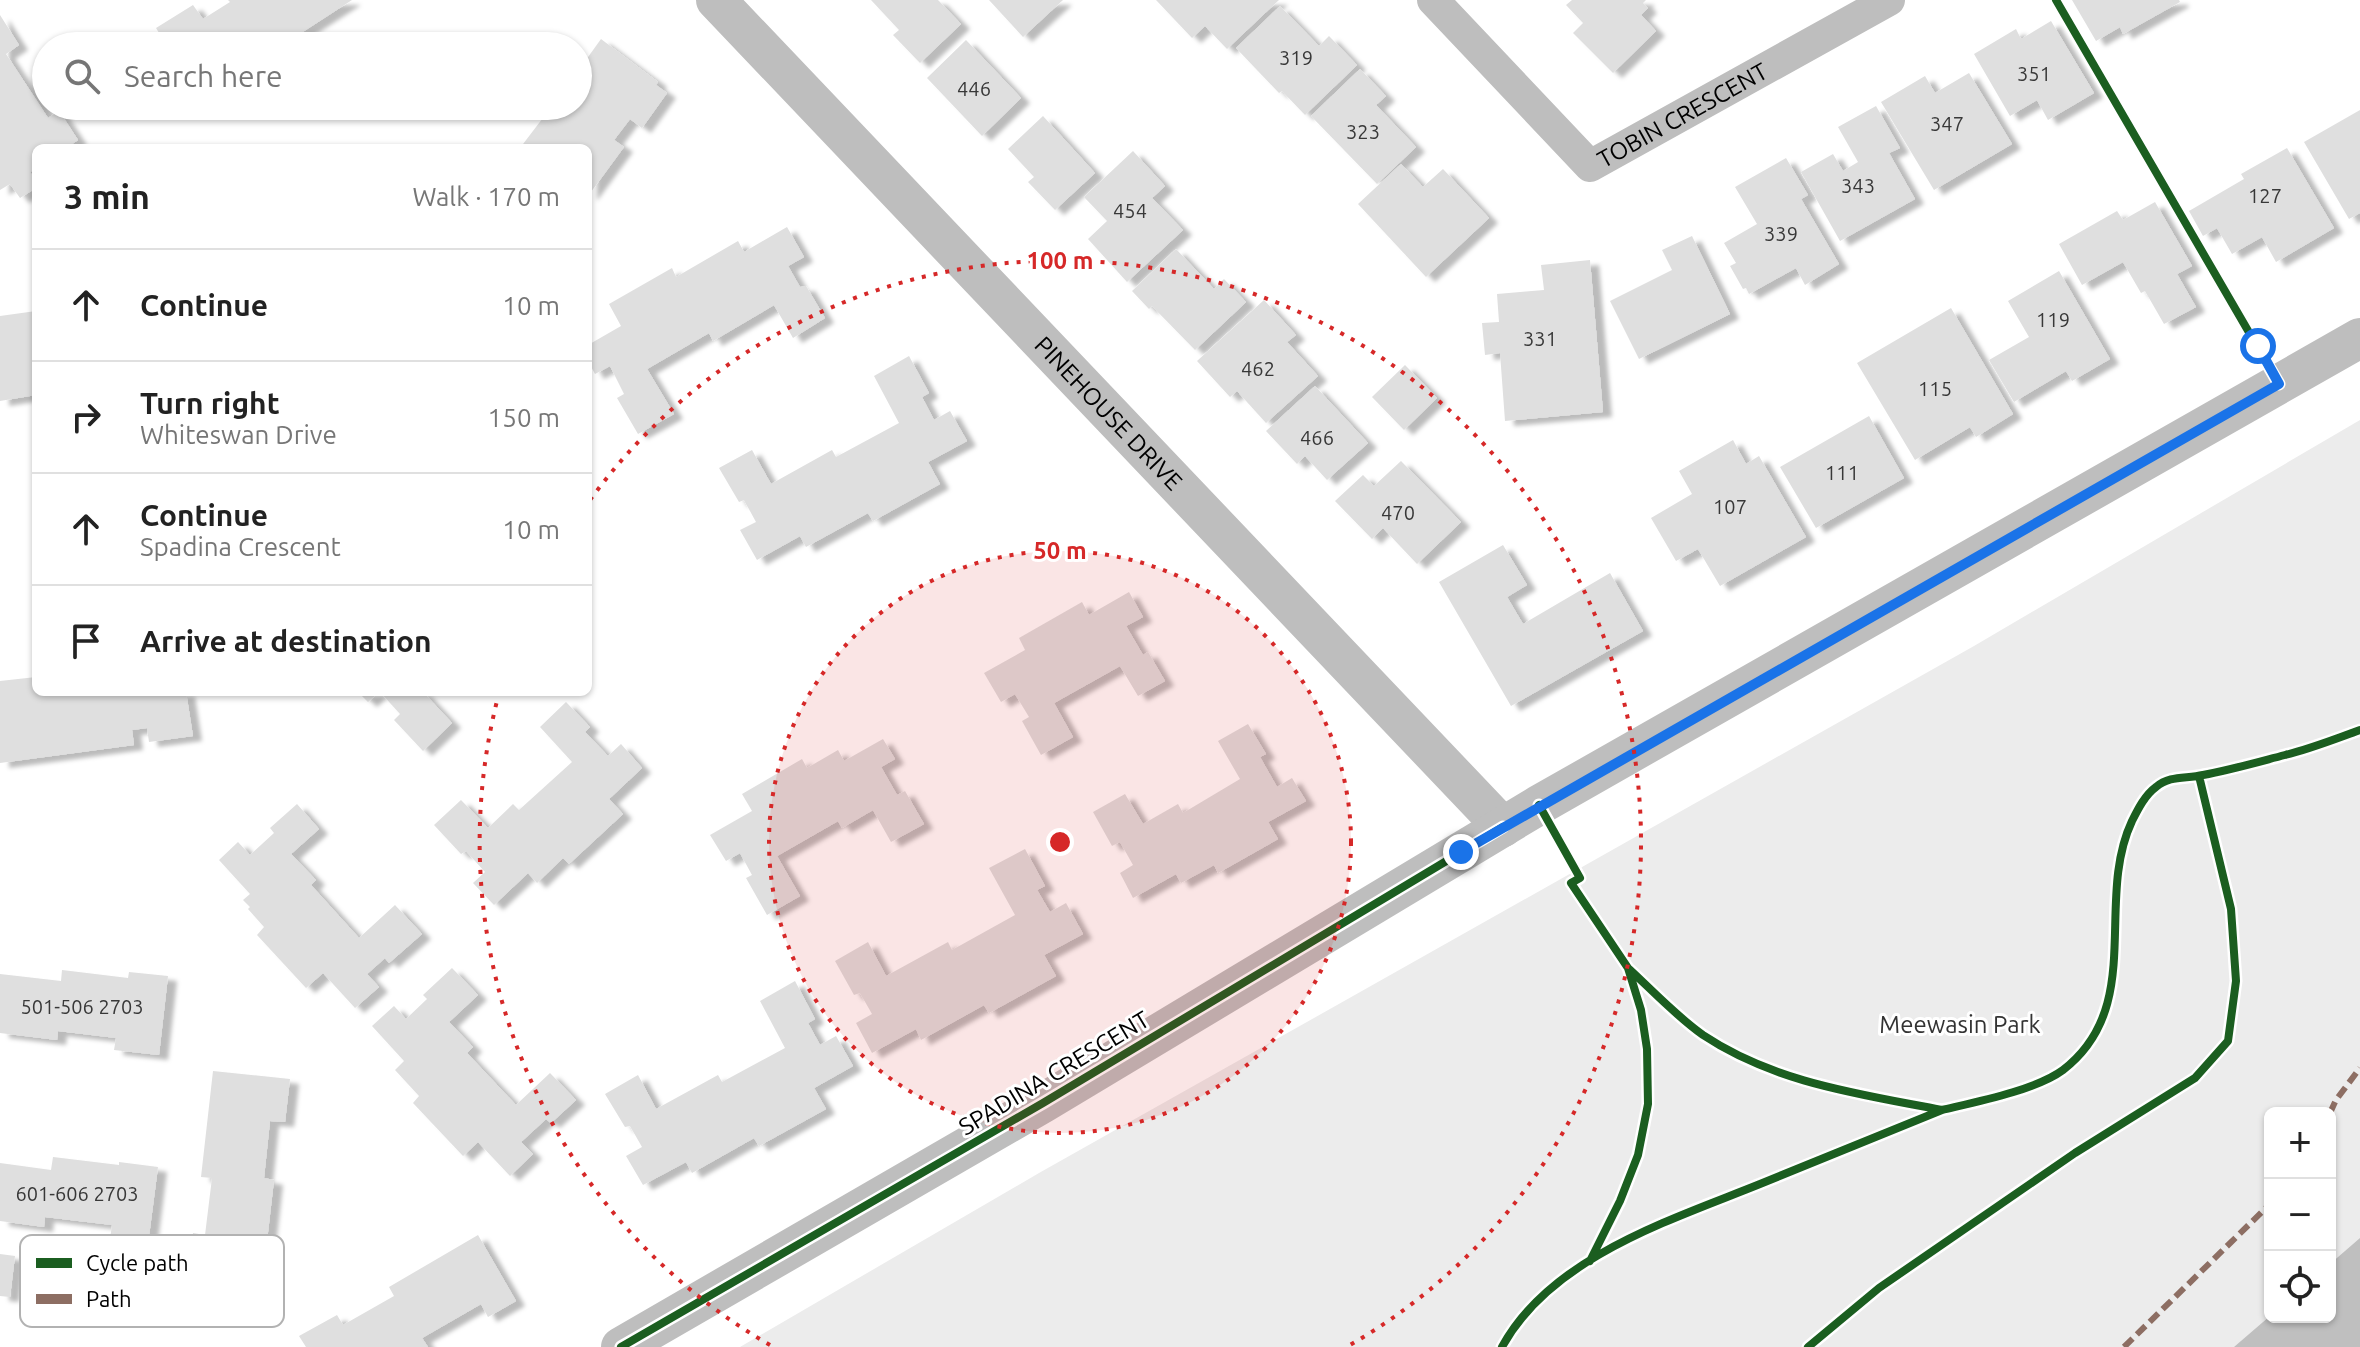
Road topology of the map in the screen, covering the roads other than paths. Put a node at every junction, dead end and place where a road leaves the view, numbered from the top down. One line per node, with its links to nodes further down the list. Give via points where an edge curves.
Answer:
1 (716, 0): 5 (street, PINEHOUSE DRIVE)
2 (1433, 0): 3 (street, TOBIN CRESCENT, via 1590,166)
3 (1889, 0)
4 (2360, 338): 5 (street, SPADINA CRESCENT)
5 (1503, 827): 6 (street, SPADINA CRESCENT)
6 (621, 1347)

